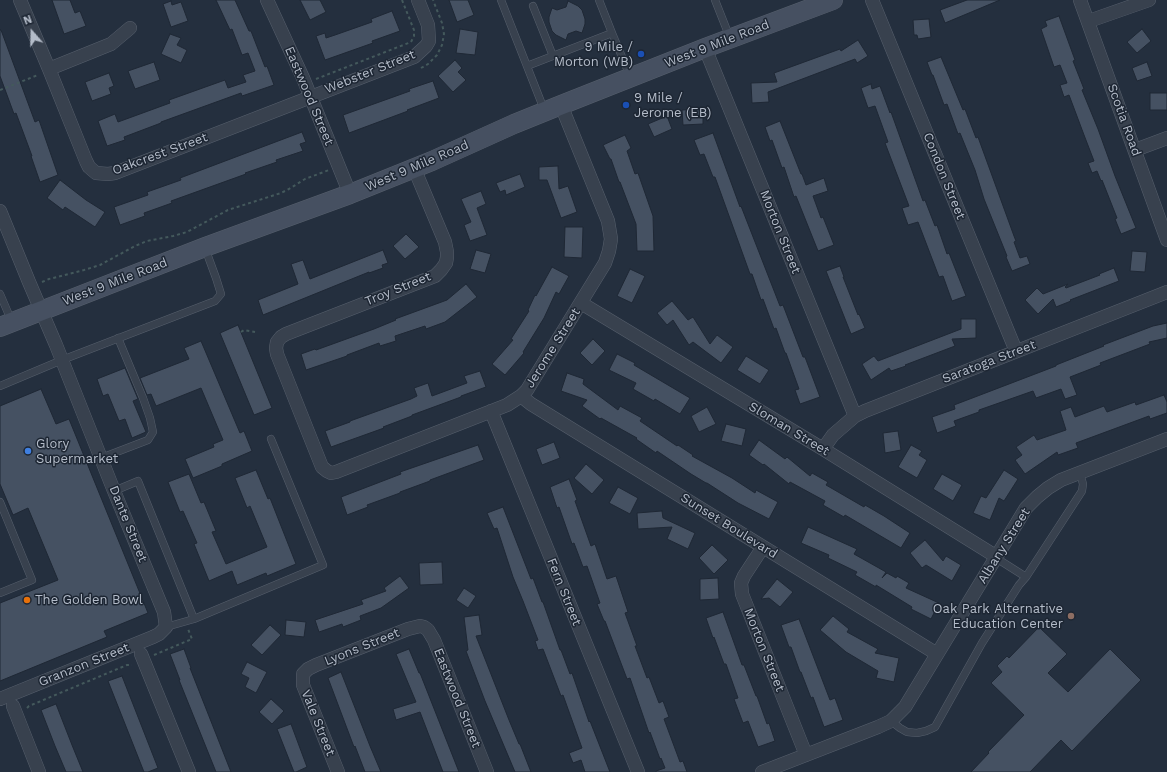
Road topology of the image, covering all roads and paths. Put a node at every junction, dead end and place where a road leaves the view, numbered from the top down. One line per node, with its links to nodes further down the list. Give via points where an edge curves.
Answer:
1 (20, 0): 20 (street, Oakcrest Street)
2 (267, 0): 24 (street, Eastwood Street)
3 (402, 0): 22 (path, via 414,30 411,42)
4 (418, 0): 24 (street, Webster Street, via 428,25 429,41 414,57)
5 (501, 0): 19 (lane)
6 (599, 0): 15 (lane)
7 (715, 0): 16 (lane)
8 (833, 0): 16 (main road, West 9 Mile Road)
9 (872, 0): 43 (street, Condon Street)
10 (1080, 0): 13 (street, Scotia Road)
11 (1149, 0): 13 (street)
12 (533, 6): 18 (lane)
13 (1089, 21): 27 (street, Scotia Road)
14 (130, 28): 20 (street, via 111,44)
15 (612, 33): 18 (lane); 21 (lane)
16 (730, 38): 17 (main road, West 9 Mile Road)
17 (705, 48): 21 (main road, West 9 Mile Road); 48 (street, Morton Street)
18 (553, 56): 19 (lane)
19 (527, 66): 25 (lane)
20 (45, 71): 23 (path); 24 (street, Oakcrest Street, via 86,162 92,170 101,174 115,172)
21 (630, 78): 25 (main road, West 9 Mile Road)
22 (314, 80)
23 (0, 90)
24 (311, 96): 30 (street, Eastwood Street)
25 (553, 108): 28 (main road, West 9 Mile Road); 37 (street, Jerome Street, via 608,220 611,239 605,263)
26 (1167, 138): 27 (street)
27 (1134, 150): 32 (street, Scotia Road)
28 (414, 168): 30 (main road, West 9 Mile Road); 53 (street, Troy Street, via 445,242 447,257 441,270 435,276 286,334 277,342 277,354 322,467)
29 (331, 169): 34 (path, via 305,179 281,193 228,210 187,232 147,241 100,265)
30 (350, 194): 33 (main road, West 9 Mile Road)
31 (1, 218): 38 (street, Dante Street)
32 (1167, 240)
33 (205, 247): 38 (main road, West 9 Mile Road); 42 (lane, via 220,294 215,300)
34 (38, 283)
35 (1167, 292): 43 (street, Saratoga Street)
36 (0, 294): 39 (lane)
37 (581, 303): 46 (street, Jerome Street); 51 (street, Sloman Street)
38 (41, 311): 39 (main road, West 9 Mile Road); 44 (street, Dante Street)
39 (6, 325)
40 (241, 332): 41 (path)
41 (255, 332)
42 (118, 338): 44 (lane); 52 (lane, via 135,377 153,432 148,440)
43 (1016, 351): 48 (street, Saratoga Street)
44 (62, 360): 45 (lane); 52 (street, Dante Street)
45 (0, 386)
46 (522, 396): 47 (street, Jerome Street); 57 (street, Sunset Boulevard, via 531,404)
47 (491, 411): 53 (street, Jerome Street, via 336,472); 78 (street, Fern Street)
48 (855, 416): 51 (street, Saratoga Street, via 833,435)
49 (271, 439): 61 (lane, via 323,565)
50 (1167, 439): 54 (street, Albany Street)
51 (824, 450): 58 (street, Sloman Street)
52 (101, 458): 55 (street, Dante Street)
53 (327, 472)
54 (1080, 473): 58 (street, Albany Street, via 1061,480 1037,497 1026,508); 59 (lane, via 1082,491)
55 (114, 491): 61 (lane, via 138,481); 62 (street, Dante Street, via 164,612)
56 (0, 502): 60 (lane, via 32,580)
57 (763, 547): 65 (street, Sunset Boulevard); 73 (street, Morton Street, via 744,576 741,583 742,594)
58 (996, 557): 59 (lane); 65 (street, Albany Street)
59 (1026, 577): 72 (lane, via 982,643 935,727 917,733 907,732)
60 (0, 593)
61 (194, 619): 62 (lane)
62 (166, 627): 69 (street, Granzon Street, via 153,637)
63 (188, 627): 66 (path, via 192,639)
64 (424, 627): 68 (street, Lyons Street, via 408,629 316,665); 77 (street, Eastwood Street, via 434,640)
65 (937, 654): 72 (street, Albany Street, via 905,707)
66 (147, 655): 75 (street)
67 (133, 665): 71 (path, via 127,665)
68 (303, 674): 76 (street, Vale Street, via 303,685)
69 (0, 698)
70 (13, 706): 74 (street)
71 (26, 709)
72 (891, 721): 73 (street, Albany Street)
73 (806, 755): 79 (street, Albany Street)
74 (39, 772)
75 (188, 772)
76 (338, 772)
77 (487, 772)
78 (638, 772)
79 (762, 772)

